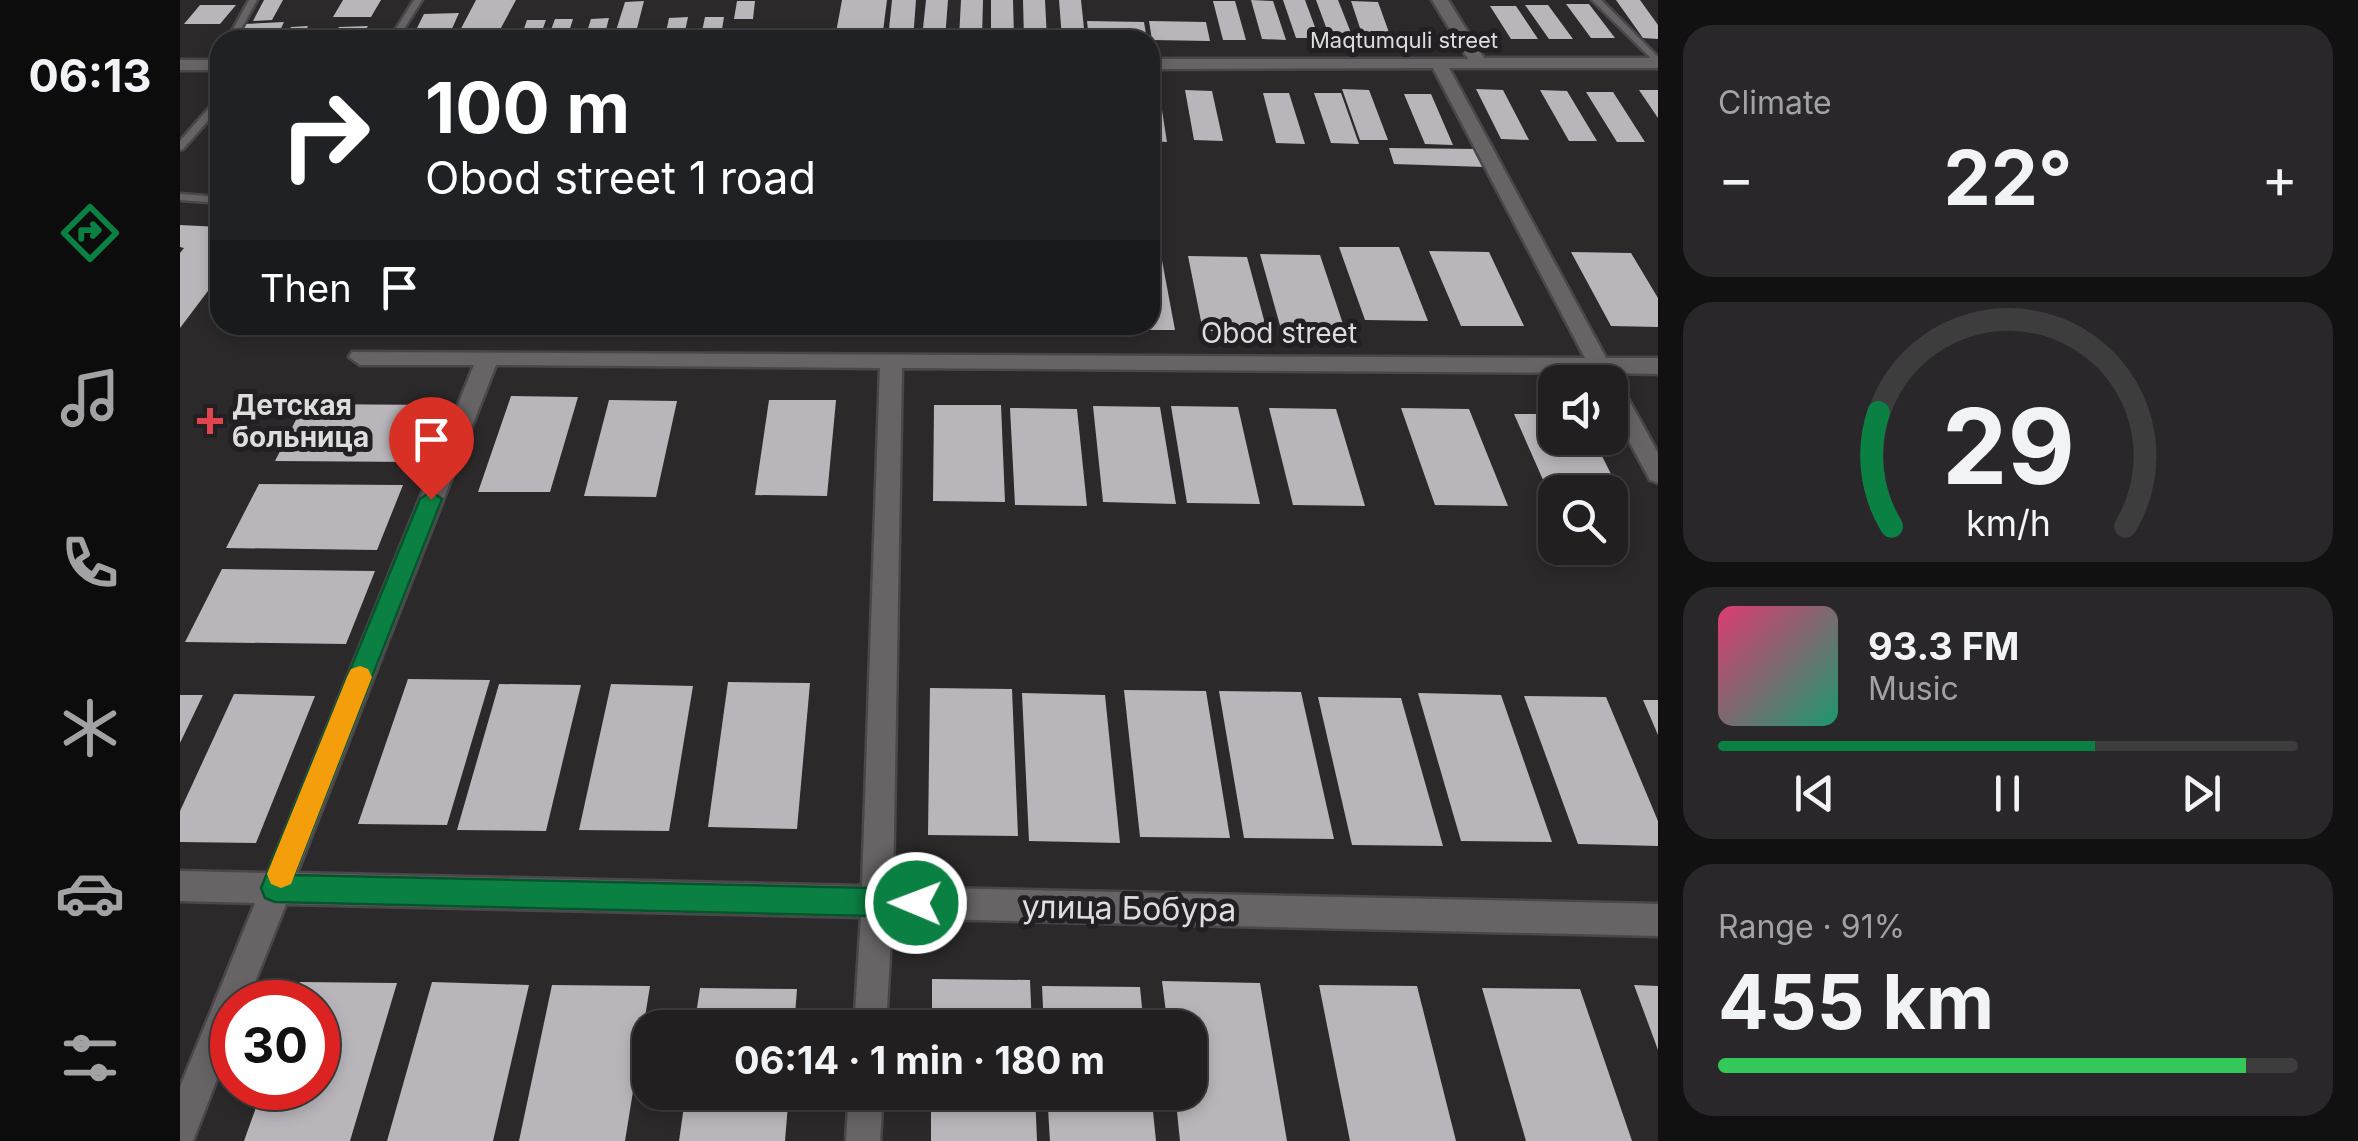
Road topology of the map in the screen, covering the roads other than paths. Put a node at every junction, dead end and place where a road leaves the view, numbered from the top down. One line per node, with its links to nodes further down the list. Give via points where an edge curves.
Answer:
1 (253, 0): 5 (lane)
2 (418, 0): 6 (lane)
3 (1440, 0): 7 (street)
4 (1596, 0): 8 (lane)
5 (236, 30)
6 (399, 30)
7 (1479, 62): 8 (street, Maqtumquli street); 9 (street, Maqtumquli street)
8 (1658, 62)
9 (1438, 63): 11 (street, Maqtumquli street); 22 (street)
10 (210, 64): 12 (street)
11 (1160, 64)
12 (180, 66)
13 (210, 112): 15 (lane)
14 (180, 124): 15 (lane)
15 (199, 125): 16 (lane)
16 (180, 148)
17 (180, 197): 18 (lane)
18 (210, 199)
19 (360, 357): 20 (street, Obod street)
20 (488, 358): 21 (street, Obod street); 29 (street)
21 (891, 360): 25 (street, Obod street); 30 (street)
22 (1599, 365)
23 (1658, 366): 24 (street, Obod street)
24 (1628, 373)
25 (1538, 376)
26 (1628, 419): 27 (street)
27 (1658, 474)
28 (180, 886): 29 (street, улица Бобура)
29 (275, 888): 30 (street, улица Бобура); 34 (street)
30 (877, 902): 31 (street, улица Бобура); 32 (street)
31 (1658, 920)
32 (871, 1010)
33 (865, 1110): 35 (street)
34 (180, 1130)
35 (863, 1141)

